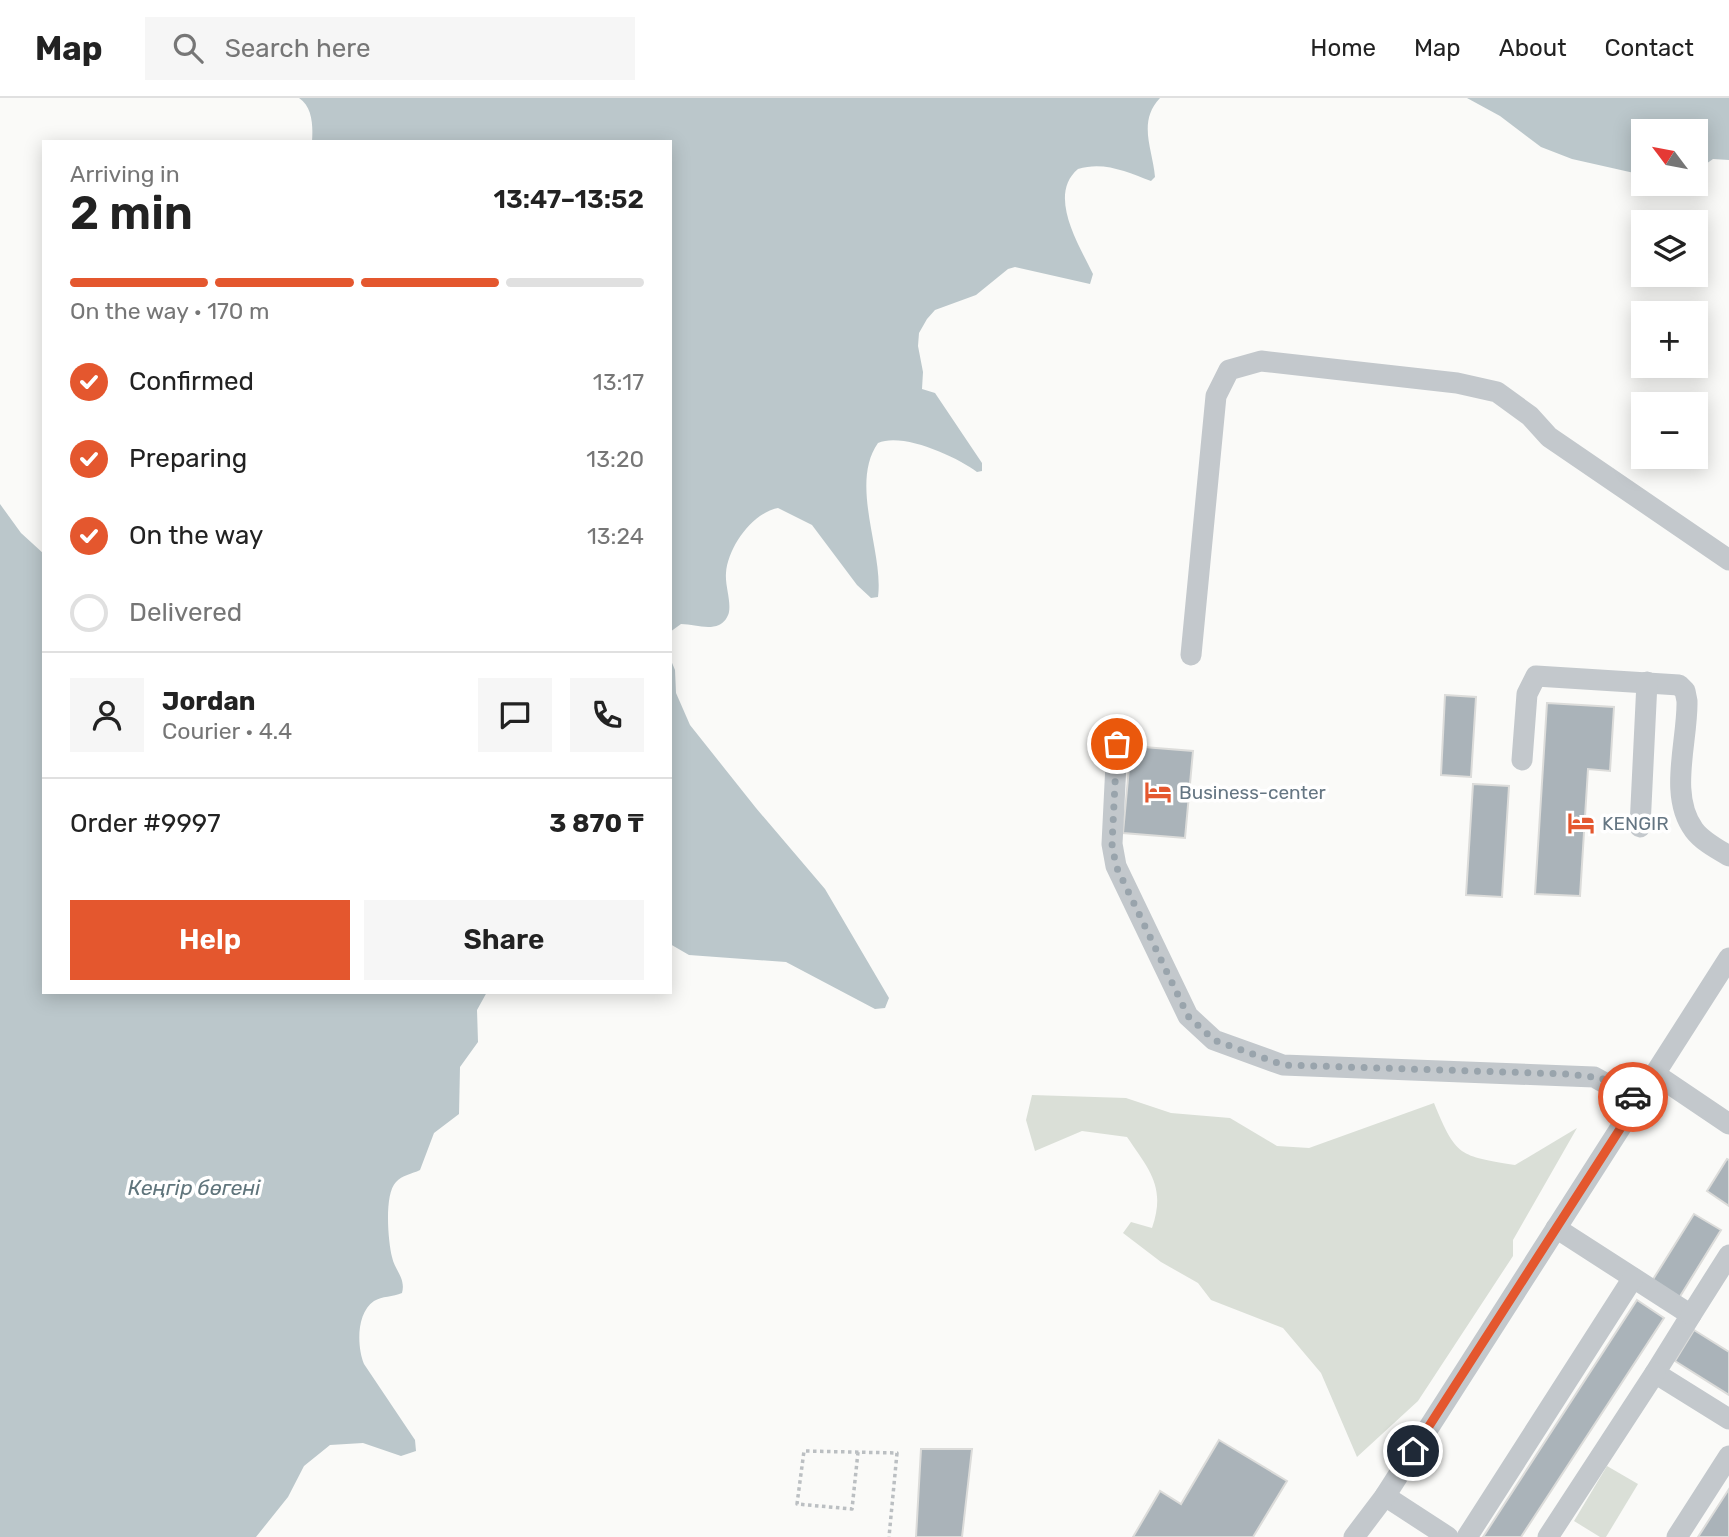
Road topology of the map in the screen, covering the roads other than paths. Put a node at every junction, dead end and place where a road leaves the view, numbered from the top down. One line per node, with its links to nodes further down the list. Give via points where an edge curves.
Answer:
1 (1729, 560): 2 (street, via 1549,437 1497,392 1457,383 1261,361 1229,370 1216,396)
2 (1191, 655)
3 (1647, 682): 5 (street, via 1536,676 1527,694); 6 (street); 7 (street, via 1679,685 1685,691 1681,788 1685,813 1697,834)
4 (1117, 744): 10 (street, via 1112,844 1116,866 1188,1016 1208,1036 1283,1065 1594,1077)
5 (1522, 760)
6 (1640, 827)
7 (1729, 856)
8 (1729, 958): 9 (street)
9 (1655, 1074): 10 (street); 11 (street)
10 (1638, 1101): 12 (street)
11 (1729, 1124)
12 (1556, 1228): 14 (street); 19 (street)
13 (1729, 1255): 15 (street)
14 (1633, 1278): 15 (street); 22 (street)
15 (1692, 1315): 16 (street)
16 (1655, 1373): 17 (street); 23 (street)
17 (1729, 1419)
18 (1729, 1456): 24 (street)
19 (1384, 1496): 20 (street); 21 (street)
20 (1354, 1537)
21 (1448, 1537)
22 (1466, 1537)
23 (1548, 1537)
24 (1677, 1537)

